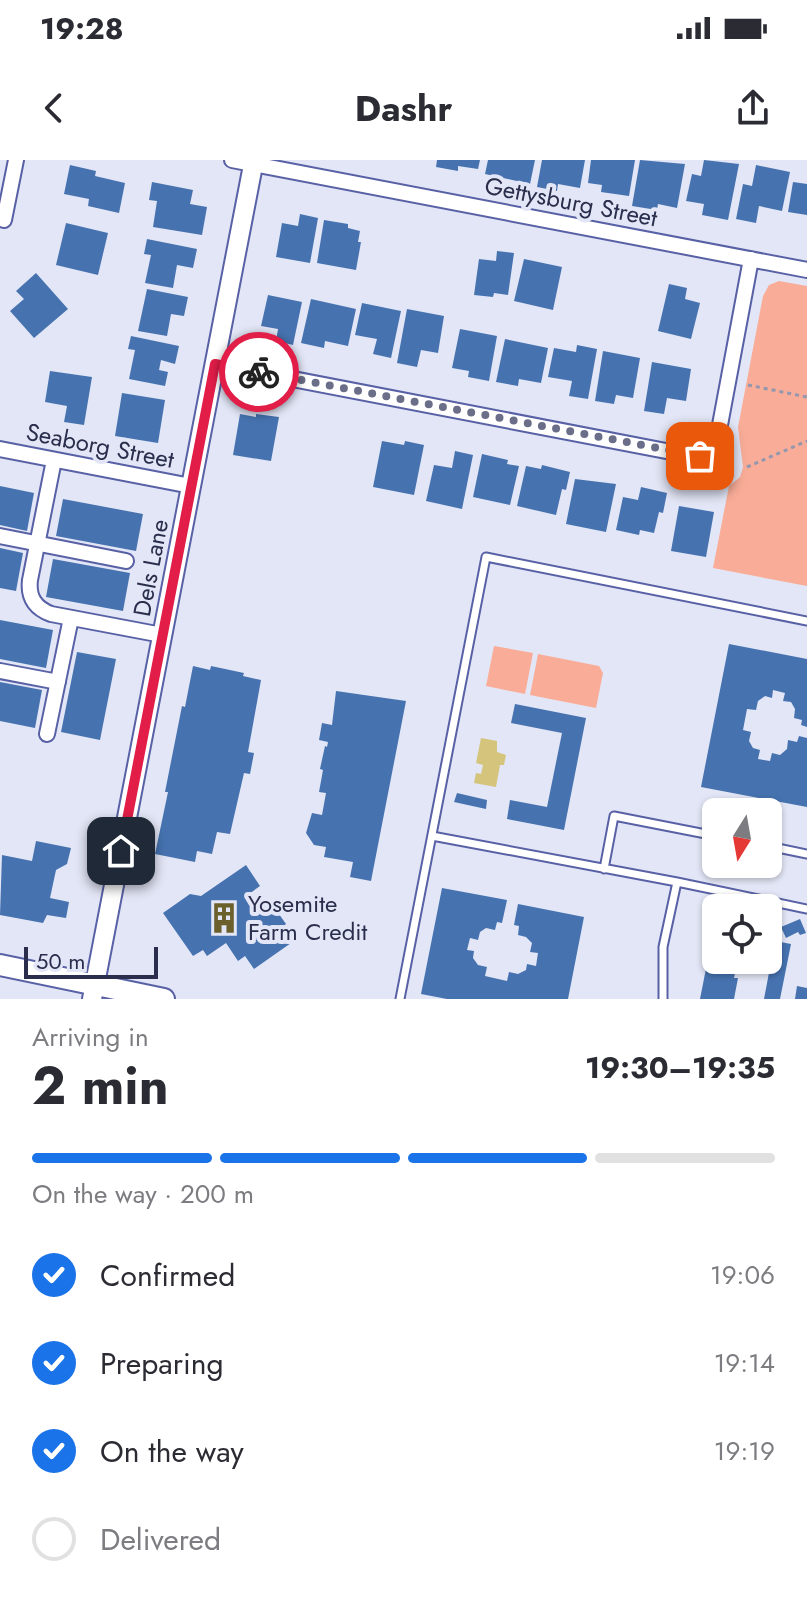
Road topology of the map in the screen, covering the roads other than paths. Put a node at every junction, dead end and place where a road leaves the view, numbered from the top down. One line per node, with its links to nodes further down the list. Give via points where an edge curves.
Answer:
1 (16, 160): 4 (street)
2 (232, 160): 3 (street, Gettysburg Street)
3 (254, 162): 5 (street, Gettysburg Street); 7 (street, Dels Lane)
4 (4, 220)
5 (751, 259): 6 (street, Gettysburg Street); 7 (street, via 717,441 708,454 692,456)
6 (807, 270)
7 (215, 364): 10 (street, Dels Lane)
8 (0, 449): 9 (street, Seaborg Street)
9 (54, 460): 10 (street, Seaborg Street); 12 (street)
10 (191, 486): 16 (street, Dels Lane)
11 (0, 536): 12 (street)
12 (37, 543): 13 (street); 14 (street, via 31,597 45,612)
13 (126, 561)
14 (71, 618): 16 (street); 18 (street)
15 (807, 621): 21 (lane, via 486,557)
16 (162, 635): 28 (street, Dels Lane)
17 (0, 671): 18 (street)
18 (58, 682): 19 (street)
19 (47, 734)
20 (702, 833): 24 (lane, via 614,816)
21 (432, 836): 24 (lane); 30 (lane)
22 (782, 849): 23 (lane)
23 (807, 854)
24 (604, 869): 25 (lane)
25 (677, 882): 26 (lane); 31 (lane, via 663,947)
26 (807, 909)
27 (0, 965): 28 (main road)
28 (94, 992): 29 (main road)
29 (164, 999)
30 (400, 999)
31 (663, 999)

